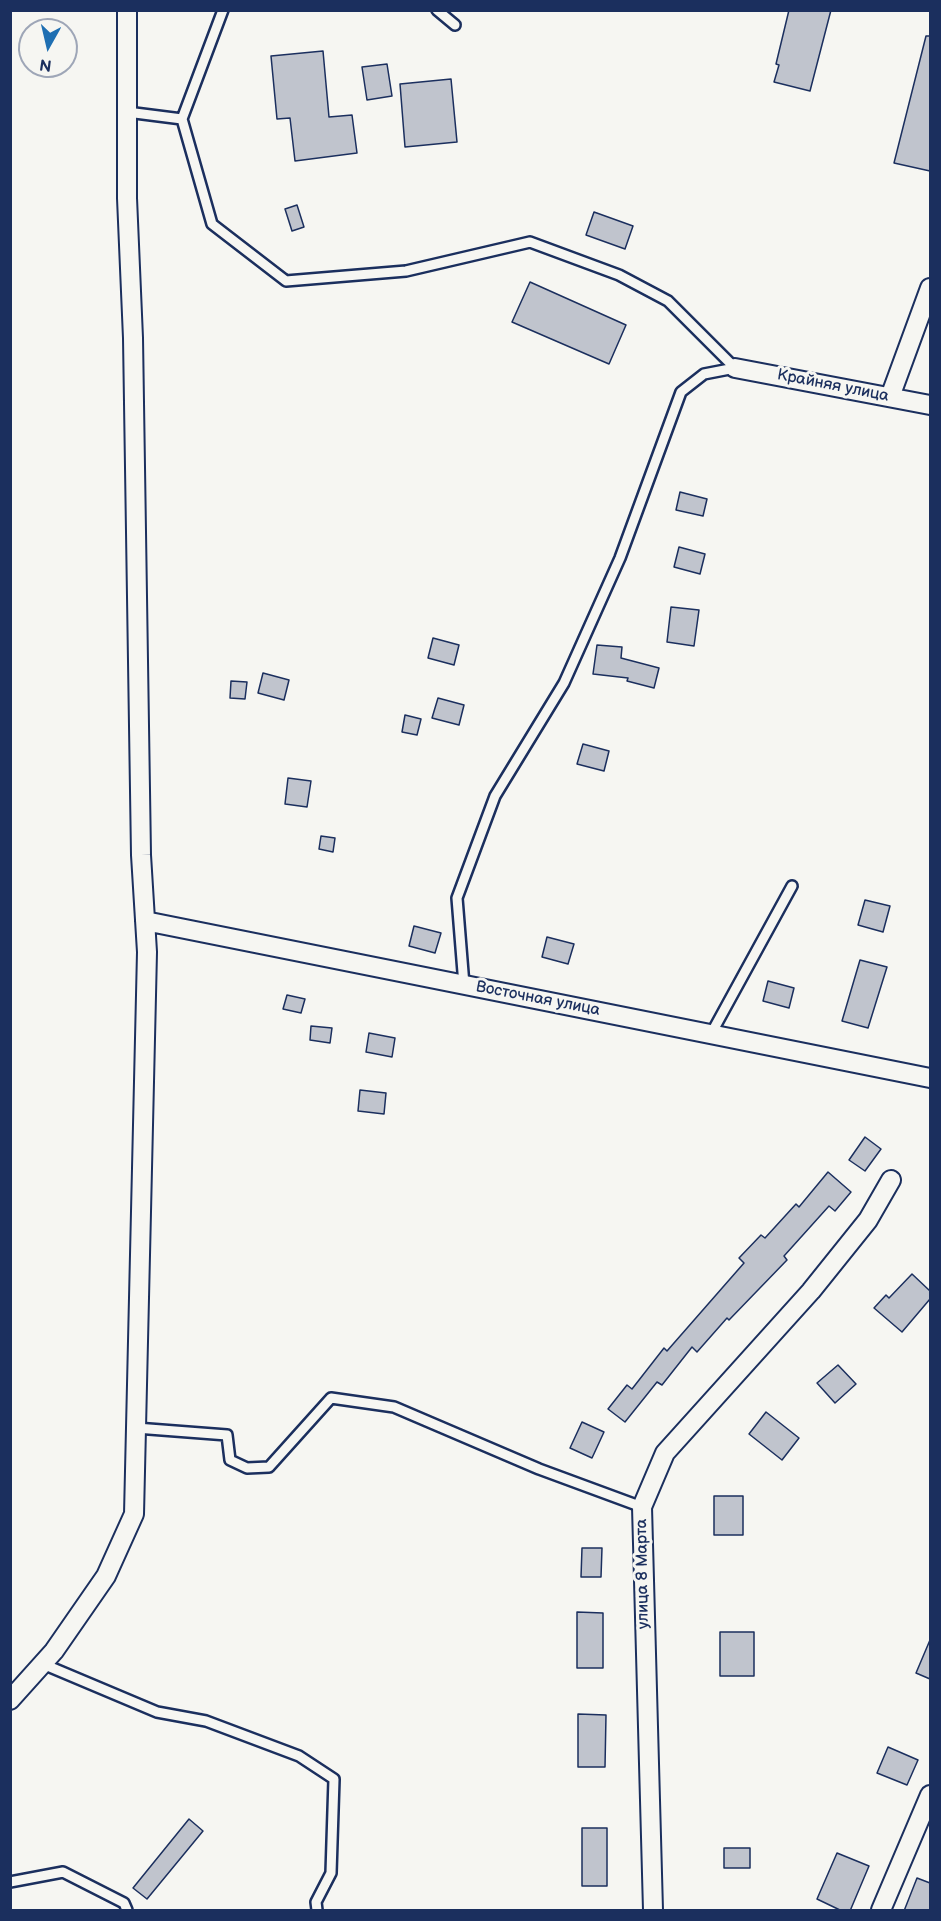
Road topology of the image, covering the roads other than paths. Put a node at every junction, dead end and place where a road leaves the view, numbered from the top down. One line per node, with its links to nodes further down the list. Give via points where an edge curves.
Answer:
1 (127, 10): 5 (street)
2 (223, 10): 6 (lane)
3 (437, 10): 4 (lane)
4 (455, 25)
5 (127, 112): 6 (lane); 12 (street)
6 (182, 119): 8 (lane, via 212,224 286,281 406,272 530,242 619,275 668,301)
7 (930, 288): 9 (street)
8 (735, 368): 9 (street, Крайняя улица); 13 (lane, via 704,374 681,392 620,558 564,683 495,796 457,898)
9 (890, 397): 10 (street, Крайняя улица)
10 (930, 405)
11 (792, 886): 14 (lane)
12 (145, 921): 13 (street, Восточная улица); 17 (street)
13 (464, 985): 14 (street, Восточная улица)
14 (711, 1034): 15 (street, Восточная улица)
15 (930, 1078)
16 (891, 1180): 18 (street, улица 8 Марта, via 868,1220 811,1291 665,1453)
17 (136, 1428): 18 (lane, via 227,1435 230,1460 247,1468 269,1467 331,1398 394,1407); 19 (street, via 134,1514 106,1576)
18 (642, 1507): 25 (street, улица 8 Марта)
19 (43, 1664): 20 (street); 24 (lane, via 157,1712 206,1721 298,1756 334,1779 332,1873 316,1902)
20 (10, 1701)
21 (930, 1795): 26 (street)
22 (10, 1882): 23 (lane, via 63,1872 124,1902)
23 (127, 1911)
24 (317, 1911)
25 (653, 1911)
26 (881, 1911)

